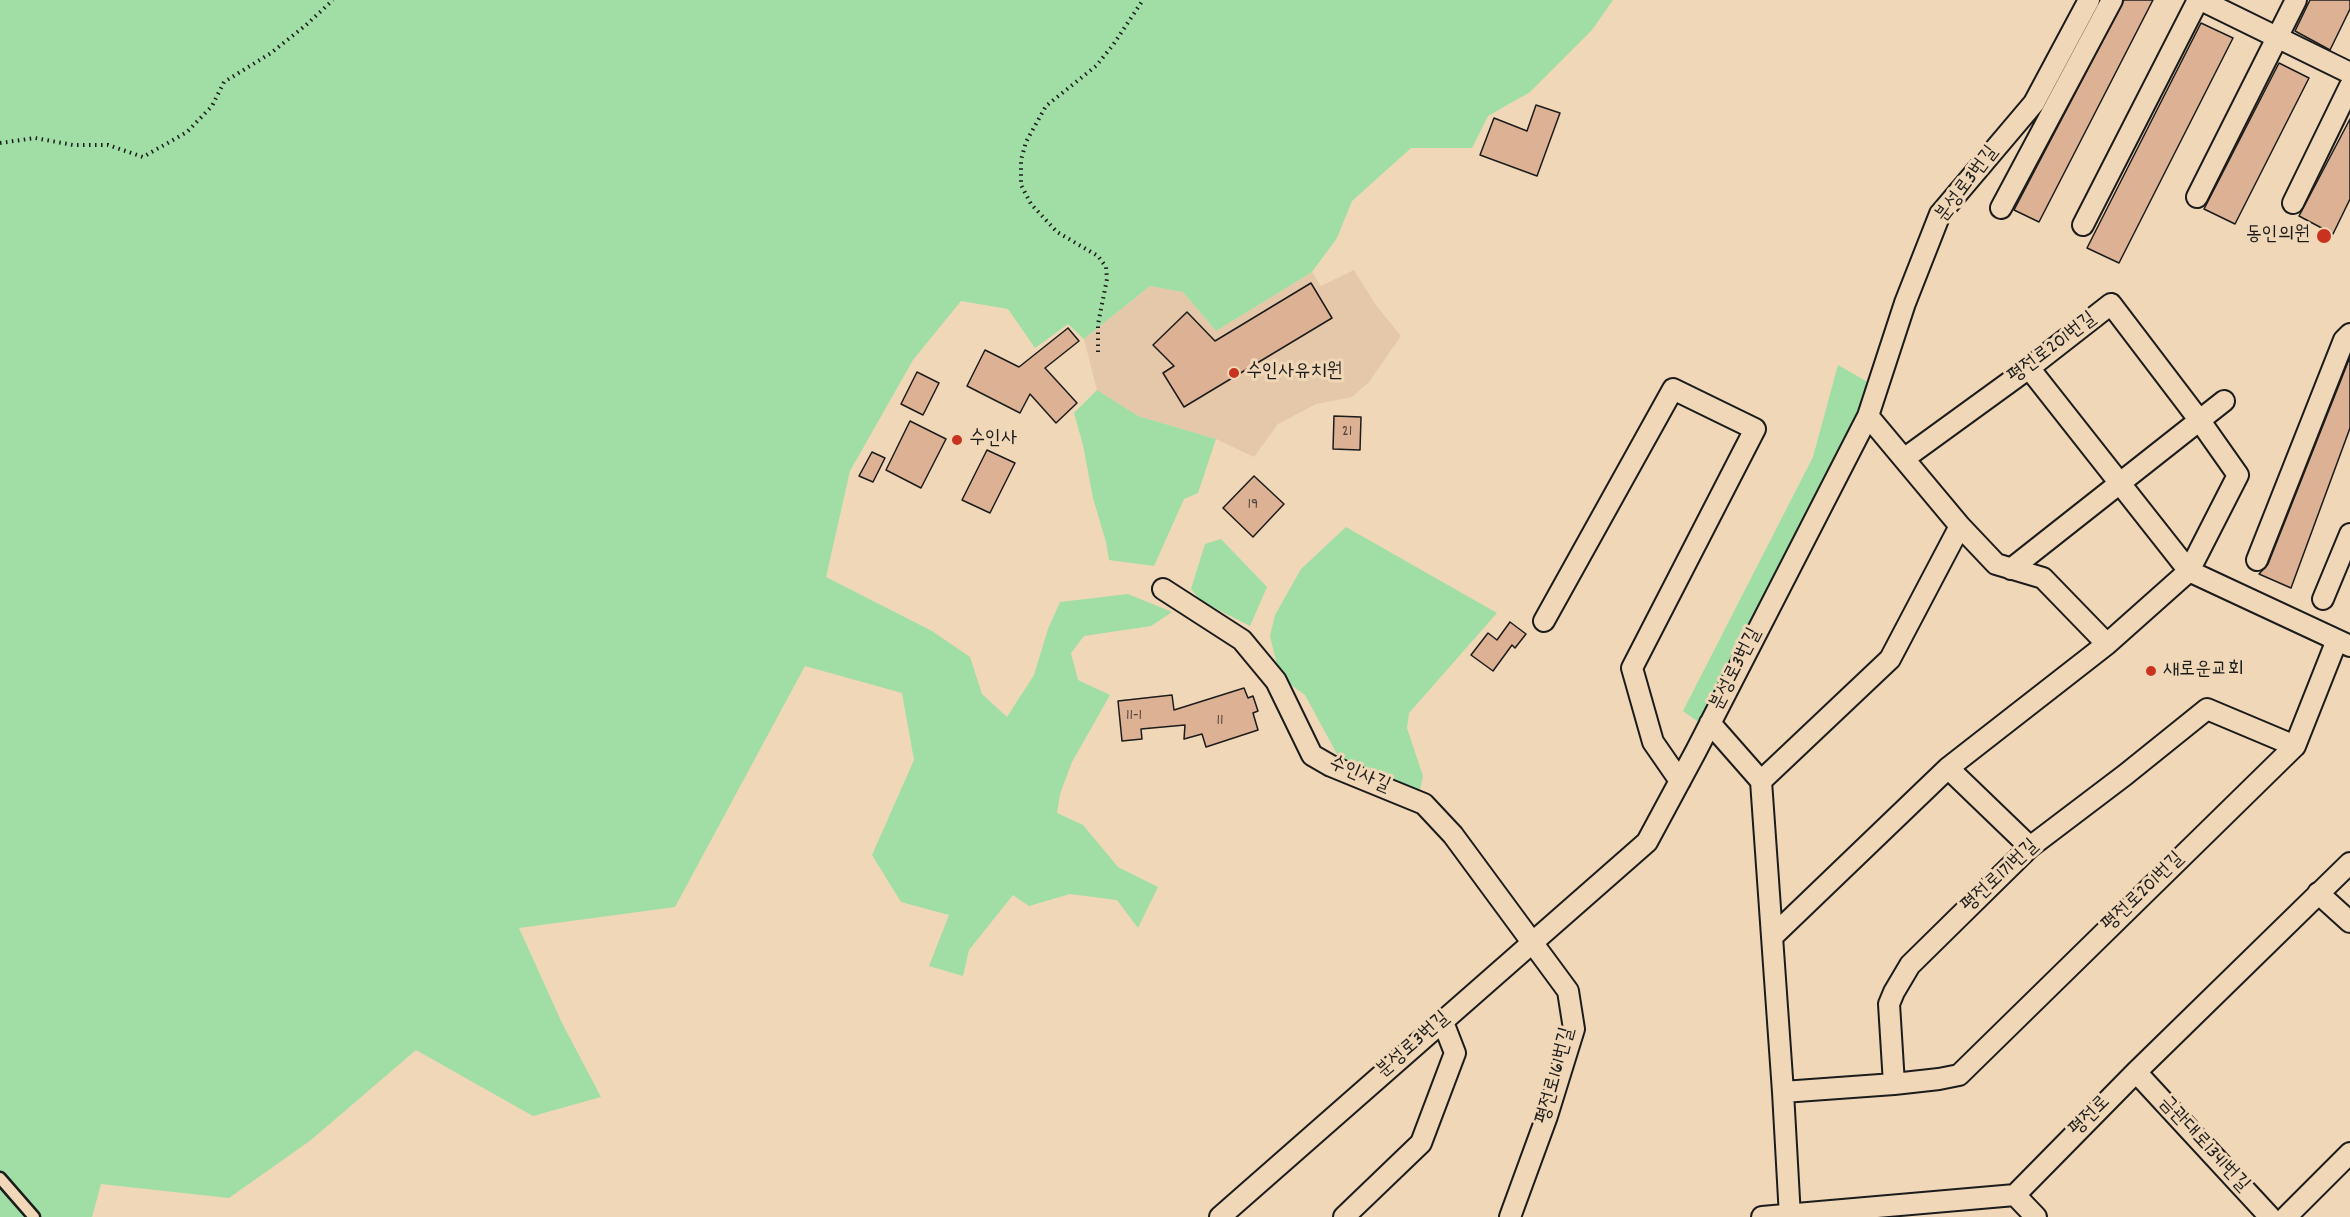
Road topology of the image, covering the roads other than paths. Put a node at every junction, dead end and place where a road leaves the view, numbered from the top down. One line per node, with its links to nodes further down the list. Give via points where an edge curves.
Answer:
1 (2089, 0): 15 (street, 분성로3번길, via 2034,103 1940,214 1905,303)
2 (2112, 0): 10 (street)
3 (2199, 0): 5 (street); 11 (street)
4 (2296, 0): 5 (street)
5 (2277, 37): 6 (street); 8 (street)
6 (2350, 73)
7 (2350, 86): 9 (street)
8 (2196, 197)
9 (2293, 203)
10 (2001, 208)
11 (2083, 225)
12 (2350, 334): 21 (street, via 2344,340)
13 (2029, 368): 16 (street, 평전로201번길, via 2111,304); 17 (street, 평전로201번길); 18 (street)
14 (2224, 401): 16 (street)
15 (1868, 416): 17 (street); 29 (street, 분성로3번길)
16 (2200, 421): 18 (street); 23 (street, 평전로201번길, via 2238,475)
17 (1905, 458): 19 (street)
18 (2119, 482): 22 (street); 23 (street)
19 (1960, 526): 22 (street, via 1996,564); 33 (street, via 1890,659)
20 (2350, 534): 25 (street)
21 (2257, 560)
22 (2011, 569): 28 (street, via 2043,578)
23 (2188, 571): 27 (street, 평전로201번길); 28 (street, 평전로201번길)
24 (1163, 589): 39 (street, 수인사길, via 1242,640 1276,681 1312,755 1424,804 1454,835)
25 (2323, 599)
26 (1544, 621): 32 (street, via 1673,389 1755,429 1632,668 1653,742)
27 (2344, 643): 30 (street, 평전로201번길)
28 (2107, 644): 31 (street)
29 (1710, 723): 32 (street, 분성로3번길); 33 (street)
30 (2295, 746): 34 (street, 평전로171번길, via 2207,709); 42 (street, 평전로201번길, via 1959,1075)
31 (1948, 768): 34 (street); 38 (street)
32 (1680, 781): 39 (street, 분성로3번길, via 1647,842)
33 (1761, 781): 38 (street)
34 (2030, 847): 42 (street, 평전로171번길, via 1910,965 1894,992 1889,1004)
35 (2350, 863): 36 (street, 평전로)
36 (2318, 893): 37 (street); 41 (street, 평전로)
37 (2350, 922)
38 (1773, 936): 43 (street)
39 (1532, 942): 40 (street, 분성로3번길); 51 (street, 평전로161번길, via 1568,991 1574,1029)
40 (1443, 1022): 49 (street, 분성로3번길); 50 (street, via 1455,1053 1421,1143)
41 (2136, 1072): 46 (street, 평전로); 54 (street, 금관대로1341번길)
42 (1894, 1084): 43 (street)
43 (1783, 1092): 47 (street)
44 (2350, 1153): 55 (street)
45 (0, 1178): 48 (lane)
46 (2015, 1194): 47 (street); 53 (street)
47 (1790, 1215): 52 (street)
48 (34, 1217)
49 (1220, 1217)
50 (1344, 1217)
51 (1510, 1217)
52 (1762, 1217)
53 (2036, 1217)
54 (2270, 1217)
55 (2286, 1217)

